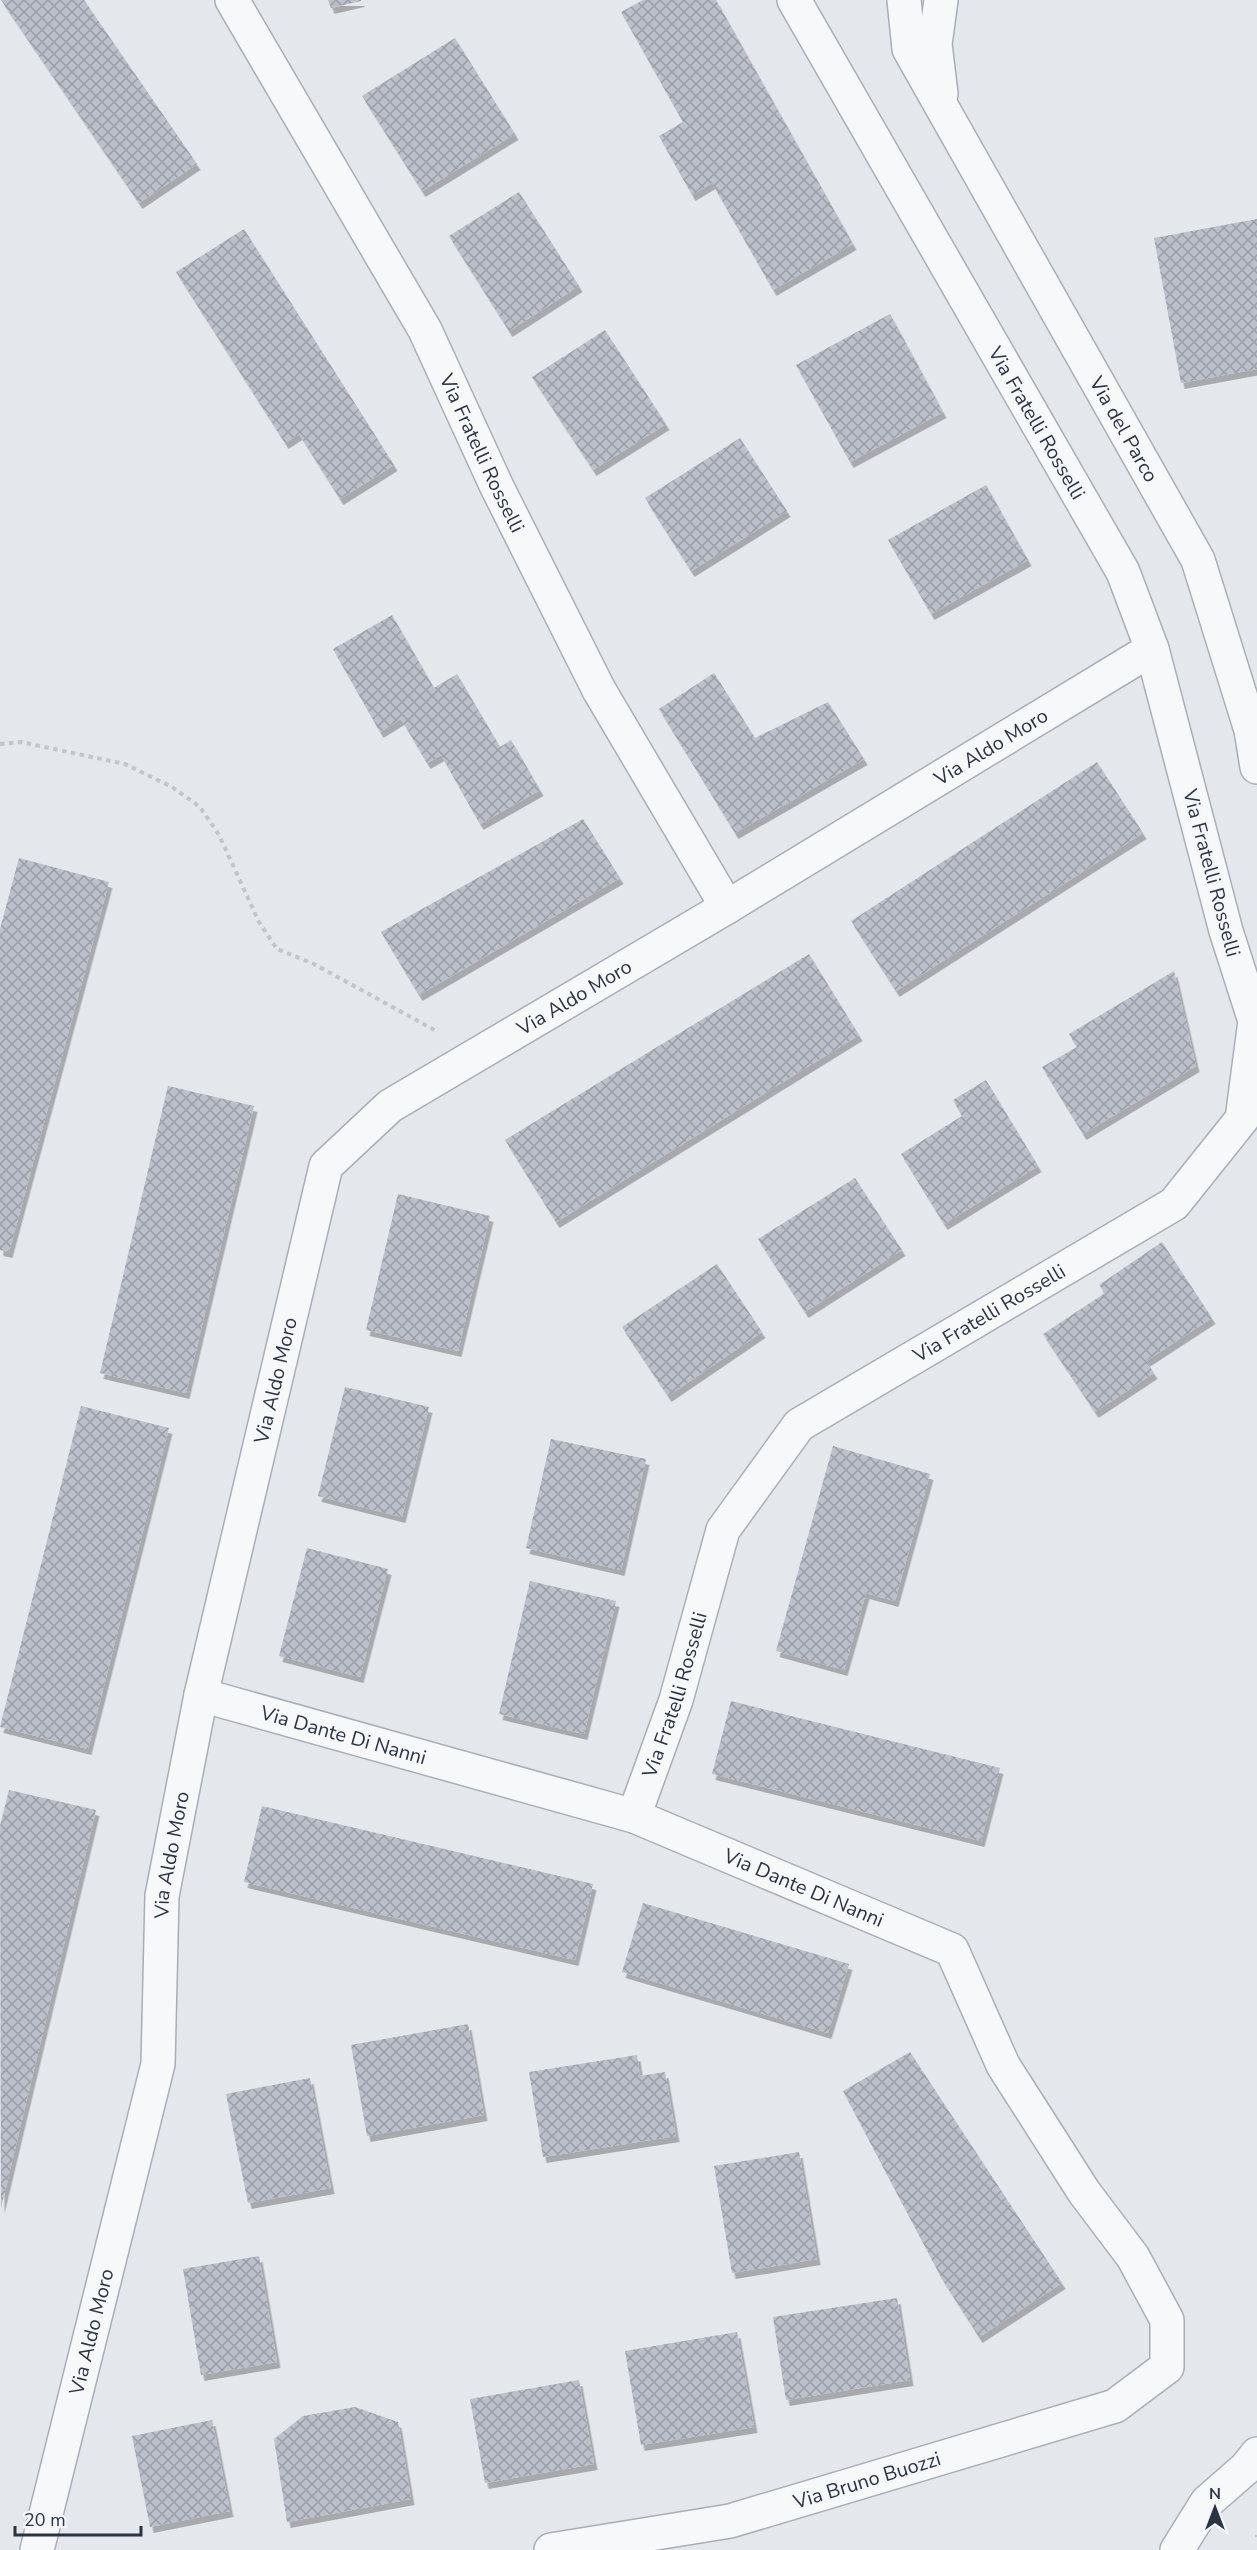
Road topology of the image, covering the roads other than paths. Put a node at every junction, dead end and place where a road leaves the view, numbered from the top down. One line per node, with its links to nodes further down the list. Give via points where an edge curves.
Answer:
1 (232, 0): 8 (street, Via Fratelli Rosselli, via 425,330 497,487 599,690)
2 (794, 0): 6 (street, Via Fratelli Rosselli, via 1123,572)
3 (904, 0): 5 (street, Via del Parco, via 909,49)
4 (941, 0): 5 (street, Via del Parco, via 935,44)
5 (943, 111): 7 (street, Via del Parco, via 1198,560 1251,730)
6 (1152, 649): 8 (street, Via Aldo Moro); 10 (street, Via Fratelli Rosselli, via 1226,931 1255,1021 1242,1119 1174,1204 800,1425 723,1530 676,1700)
7 (1257, 767)
8 (727, 907): 9 (street, Via Aldo Moro, via 390,1106 326,1166)
9 (201, 1695): 10 (street, Via Dante Di Nanni); 13 (street, Via Aldo Moro, via 162,1896 158,2064)
10 (634, 1816): 11 (street, Via Dante Di Nanni, via 952,1950 1003,2065 1084,2192 1133,2257 1167,2320)
11 (1167, 2367): 14 (street, Via Bruno Buozzi, via 1115,2406 741,2518)
12 (1257, 2454): 15 (street, via 1207,2502)
13 (37, 2550)
14 (551, 2550)
15 (1177, 2550)

